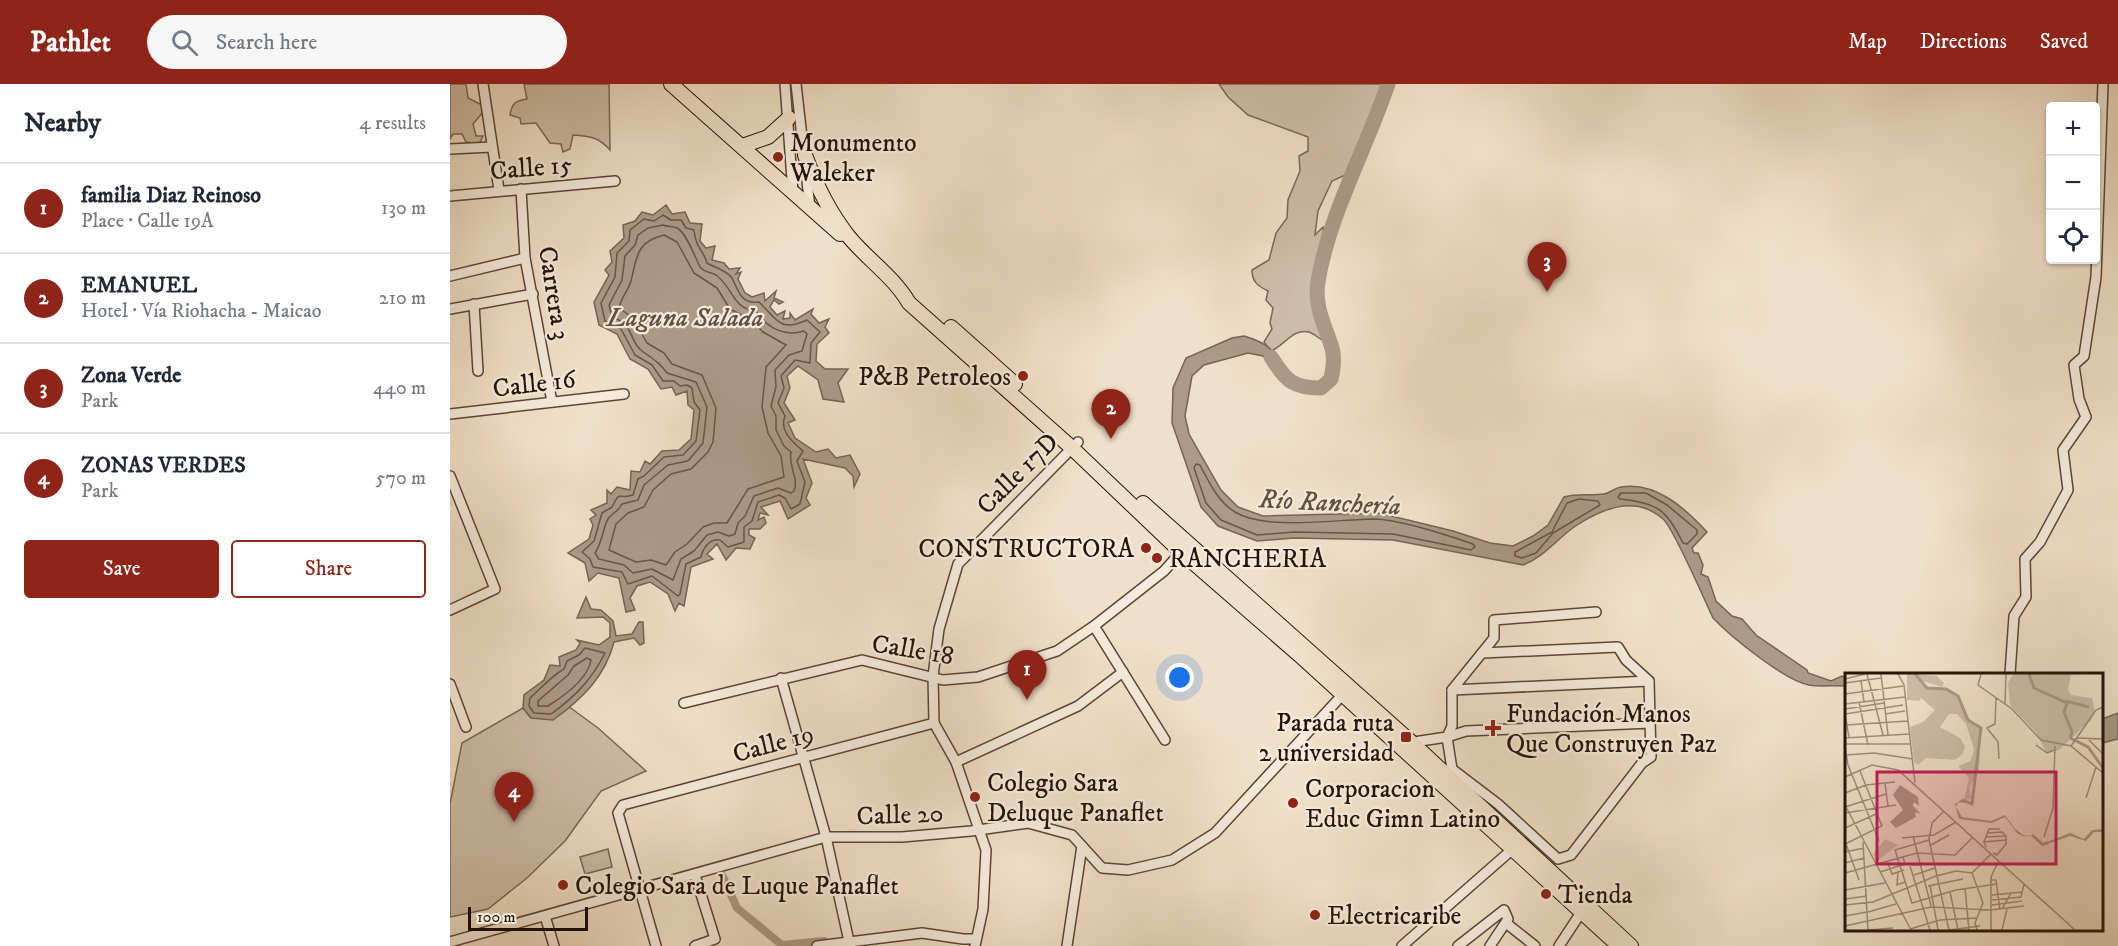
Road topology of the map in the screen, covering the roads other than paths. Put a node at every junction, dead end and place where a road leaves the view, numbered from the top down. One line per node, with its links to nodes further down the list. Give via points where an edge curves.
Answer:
1 (483, 84): 8 (street)
2 (671, 84): 7 (highway)
3 (785, 84): 6 (street)
4 (796, 84): 10 (street)
5 (2103, 84): 36 (street, via 2096,277 2084,356 2074,365 2086,417 2063,450 2068,490 2040,542 2025,559 2026,597 2014,616)
6 (789, 118): 7 (highway, via 768,136); 14 (street)
7 (742, 146): 14 (highway)
8 (492, 147): 9 (street); 13 (street)
9 (450, 149)
10 (805, 155): 16 (street); 18 (highway, via 831,212)
11 (615, 181): 12 (street, Calle 15)
12 (521, 189): 13 (street, Calle 15); 17 (street, Carrera 3)
13 (499, 190): 15 (street, Calle 15)
14 (793, 193): 16 (highway)
15 (450, 196)
16 (810, 208): 18 (highway)
17 (525, 258): 19 (street); 20 (street, Carrera 3)
18 (872, 261): 27 (highway, via 901,290 914,295)
19 (450, 276)
20 (533, 294): 21 (street); 25 (street, Carrera 3)
21 (474, 304): 22 (street); 23 (street)
22 (450, 309)
23 (477, 371)
24 (624, 394): 25 (street, Calle 16)
25 (552, 402): 26 (street, Calle 16)
26 (450, 414)
27 (1075, 445): 29 (highway); 34 (highway); 37 (street, Calle 17D, via 958,564 939,629)
28 (450, 476): 30 (street, via 495,589)
29 (1181, 552): 32 (street, Calle 18, via 1164,571); 34 (highway)
30 (450, 610)
31 (1596, 612): 33 (street, via 1494,620 1494,638)
32 (1094, 626): 35 (street); 37 (street, Calle 18, via 1057,651 978,677 943,681)
33 (1482, 653): 39 (street, via 1618,647); 41 (street)
34 (1308, 657): 42 (highway)
35 (1123, 672): 48 (street); 51 (street, via 1078,706)
36 (2010, 673)
37 (933, 676): 38 (street, Calle 18, via 862,660); 44 (street, Calle 17D)
38 (781, 678): 43 (street, Calle 18); 50 (street)
39 (1649, 681): 41 (street); 45 (street)
40 (450, 684): 46 (street)
41 (1452, 690): 47 (street, via 1452,726)
42 (1345, 691): 49 (highway); 54 (street, Calle 20, via 1215,832 1172,860 1128,870 1102,868)
43 (684, 703)
44 (934, 723): 50 (street, Calle 19); 51 (street)
45 (1650, 723): 47 (street, via 1466,730); 47 (street, via 1651,757 1570,855 1558,859 1498,804 1452,769)
46 (466, 727)
47 (1447, 737): 49 (street)
48 (1165, 741)
49 (1406, 745): 55 (highway)
50 (805, 756): 53 (street); 57 (street, Calle 19, via 623,805 618,813)
51 (956, 762): 52 (street)
52 (979, 828): 53 (street, Calle 20, via 902,837); 54 (street, Calle 20, via 1028,823 1072,835); 62 (street, via 986,850 983,909)
53 (826, 837): 56 (street, Calle 20); 63 (street)
54 (1082, 846): 69 (street)
55 (1516, 846): 58 (highway); 70 (street)
56 (696, 875): 57 (street, Calle 20); 67 (street, via 715,939)
57 (641, 890): 59 (street, Calle 20); 66 (street)
58 (1585, 908): 64 (street); 74 (highway); 75 (highway)
59 (545, 916): 61 (street, Calle 20); 65 (street)
60 (1506, 923): 71 (street, via 1504,910); 72 (street); 73 (street)
61 (450, 942)
62 (976, 942): 63 (street, via 922,933)
63 (850, 944): 68 (street)
64 (1560, 944)
65 (554, 946)
66 (657, 946)
67 (694, 946)
68 (817, 946)
69 (1067, 946)
70 (1402, 946)
71 (1458, 946)
72 (1490, 946)
73 (1534, 946)
74 (1618, 946)
75 (1631, 946)

